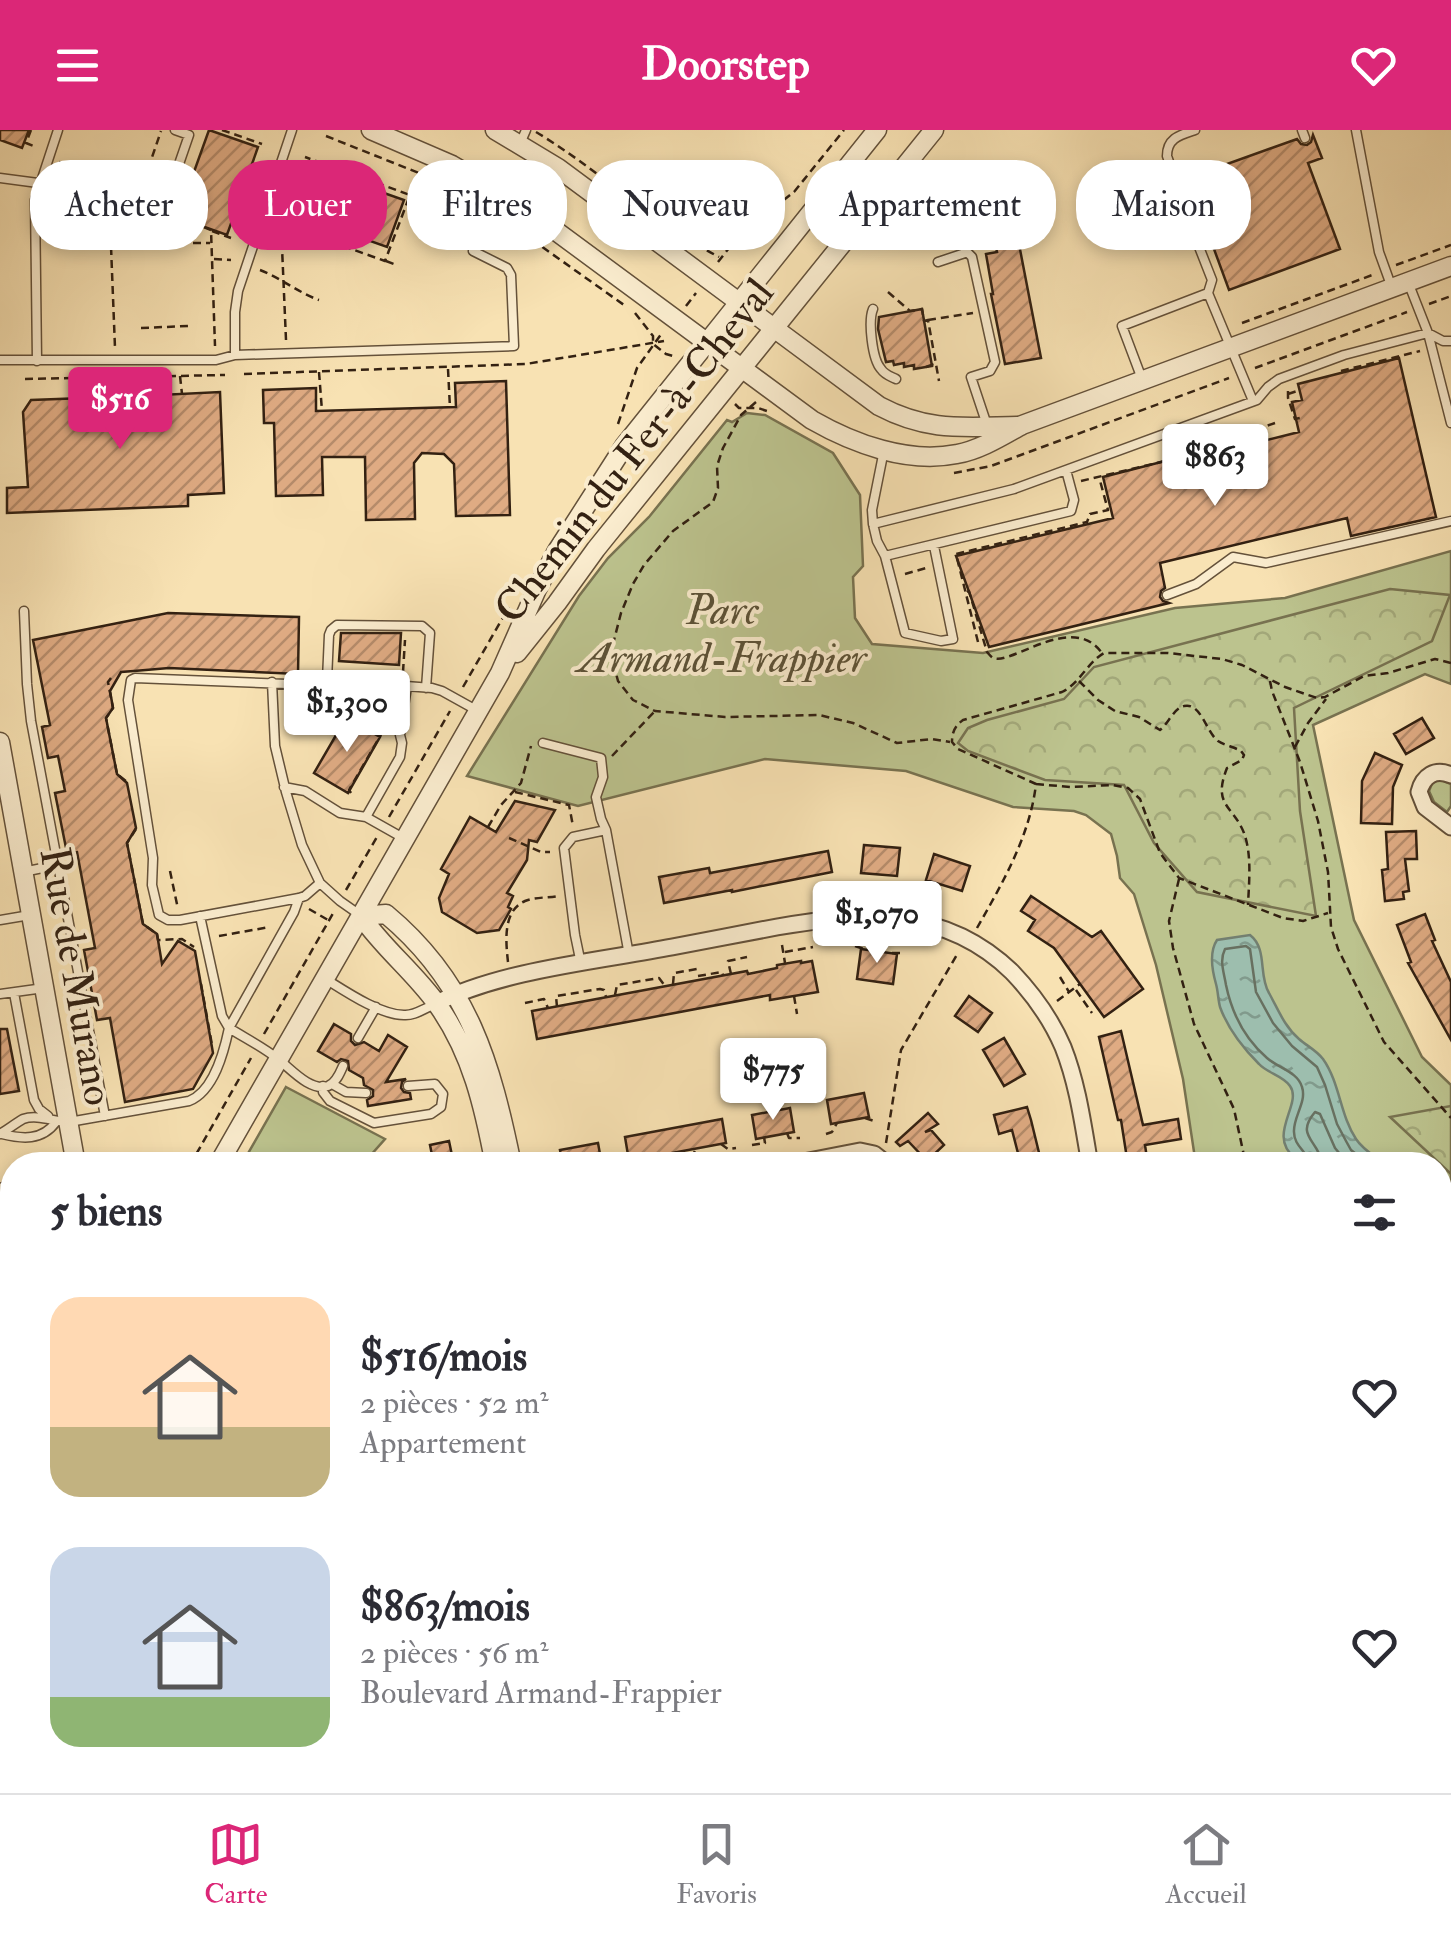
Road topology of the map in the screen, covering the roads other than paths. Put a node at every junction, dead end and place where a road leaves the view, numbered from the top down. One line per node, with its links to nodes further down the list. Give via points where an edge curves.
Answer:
1 (58, 130): 11 (lane)
2 (175, 130): 12 (lane, via 189,135)
3 (292, 130): 30 (lane, via 238,291)
4 (371, 130): 13 (street)
5 (495, 130): 10 (street)
6 (877, 130): 23 (street, Chemin du Fer-à-Cheval)
7 (934, 130): 25 (street, Chemin du Fer-à-Cheval)
8 (1195, 130): 22 (lane, via 1172,139 1167,156 1212,280)
9 (1356, 130): 21 (lane, via 1379,252)
10 (523, 137): 23 (street)
11 (47, 160)
12 (180, 160)
13 (440, 160)
14 (0, 178): 15 (lane)
15 (30, 182)
16 (567, 238): 28 (street)
17 (35, 250): 32 (lane)
18 (472, 250): 30 (lane, via 511,275 514,346)
19 (938, 262): 40 (lane, via 970,254 994,366 971,377)
20 (1451, 266): 21 (street)
21 (1400, 285): 26 (lane); 29 (street)
22 (1208, 293): 29 (lane); 36 (lane, via 1122,326)
23 (738, 302): 25 (street); 28 (street, Chemin du Fer-à-Cheval)
24 (872, 309): 34 (lane, via 876,362)
25 (774, 328): 33 (street, Chemin du Fer-à-Cheval); 40 (street, via 896,414)
26 (1428, 334): 27 (lane); 37 (lane); 38 (lane, via 1287,376)
27 (1451, 341)
28 (706, 342): 33 (street); 49 (street, Chemin du Fer-à-Cheval, via 584,507 537,588)
29 (1230, 349): 36 (street); 38 (lane)
30 (235, 355): 32 (lane)
31 (0, 360): 32 (lane)
32 (38, 361)
33 (742, 369): 41 (street, via 826,428); 49 (street, Chemin du Fer-à-Cheval)
34 (896, 378)
35 (1451, 380): 37 (lane)
36 (1144, 381): 40 (street)
37 (1440, 383): 39 (lane)
38 (1252, 401): 42 (lane)
39 (1451, 424)
40 (990, 433): 41 (street, via 952,455)
41 (884, 450): 44 (lane)
42 (1066, 470): 44 (lane); 45 (lane, via 1071,511)
43 (1451, 521): 47 (lane, via 1266,563 1233,556 1196,584)
44 (873, 524): 46 (lane)
45 (934, 546): 46 (lane); 46 (lane, via 952,638 945,640 905,633)
46 (885, 556)
47 (1167, 595)
48 (24, 610): 63 (lane, via 27,684)
49 (500, 673): 54 (street, Chemin du Fer-à-Cheval)
50 (327, 680): 51 (lane); 52 (lane); 53 (lane, via 334,628 427,628)
51 (272, 682): 58 (lane); 68 (lane, via 135,678 129,686 157,911 180,920)
52 (405, 682): 53 (lane); 59 (lane, via 402,750)
53 (426, 688): 54 (lane)
54 (478, 711): 62 (street, Chemin du Fer-à-Cheval)
55 (0, 742): 64 (street, Rue de Murano)
56 (543, 743): 61 (lane, via 601,758 596,797)
57 (1451, 775): 60 (street, via 1433,773 1419,792 1425,807)
58 (284, 786): 59 (lane, via 306,791 340,813); 65 (lane)
59 (366, 817): 62 (lane)
60 (1451, 827)
61 (606, 830): 71 (lane); 72 (lane, via 576,836 564,848)
62 (404, 839): 69 (street, Chemin du Fer-à-Cheval)
63 (57, 866): 64 (lane); 87 (lane)
64 (23, 872): 67 (street, Rue de Murano)
65 (320, 883): 66 (lane); 69 (lane)
66 (299, 898): 68 (lane); 80 (lane)
67 (30, 915): 70 (lane); 74 (street, Rue de Murano)
68 (200, 916): 80 (lane)
69 (361, 916): 73 (street, Chemin du Fer-à-Cheval); 77 (street, via 386,914 428,955); 78 (street)
70 (0, 920)
71 (629, 955): 72 (street); 94 (street, via 861,916 895,917 968,940 995,957 1044,1010 1073,1075)
72 (581, 964): 77 (street)
73 (324, 978): 79 (lane); 82 (street, Chemin du Fer-à-Cheval)
74 (44, 988): 75 (lane); 88 (street, Rue de Murano)
75 (14, 993): 76 (lane); 88 (lane, via 34,1100 43,1114)
76 (0, 994)
77 (455, 994): 78 (street); 93 (street, via 488,1066)
78 (436, 1003): 79 (lane, via 400,1016); 92 (street, via 470,1062)
79 (376, 1007): 81 (lane)
80 (228, 1028): 82 (lane); 87 (lane, via 222,1058 197,1098)
81 (358, 1038)
82 (278, 1059): 84 (lane, via 315,1084); 91 (street, Chemin du Fer-à-Cheval)
83 (343, 1066): 84 (lane)
84 (328, 1085): 85 (lane, via 330,1100 374,1122 431,1114 441,1106 443,1094 435,1084); 86 (lane)
85 (408, 1086)
86 (366, 1093)
87 (105, 1116): 88 (lane)
88 (62, 1122): 89 (lane, via 26,1139); 89 (lane, via 38,1117); 90 (street, Rue de Murano)
89 (1, 1134)
90 (72, 1152)
91 (225, 1152)
92 (493, 1152)
93 (509, 1152)
94 (1088, 1152)

